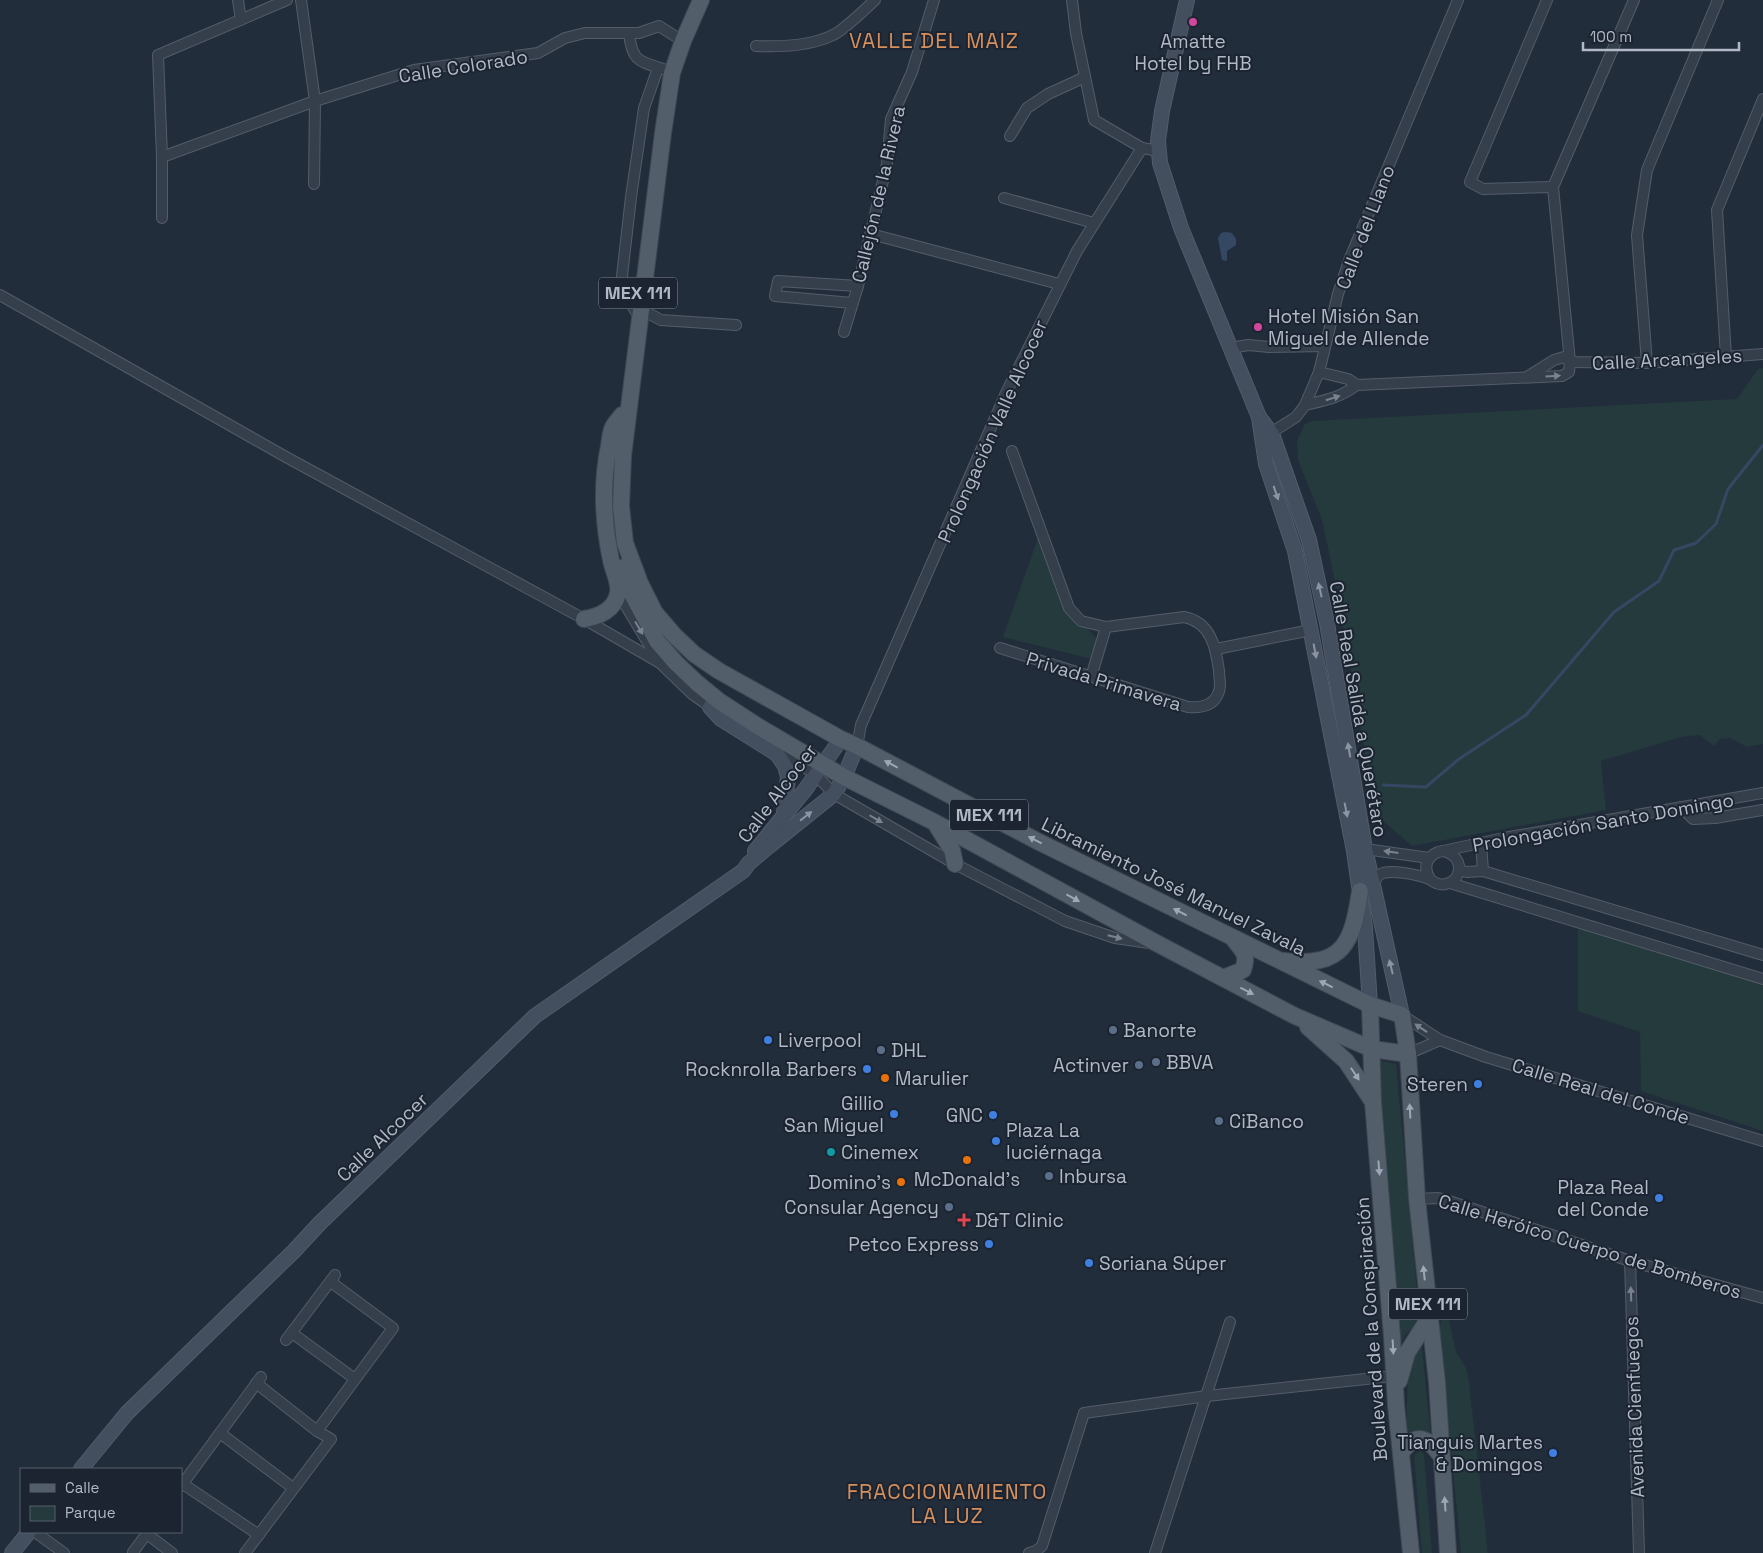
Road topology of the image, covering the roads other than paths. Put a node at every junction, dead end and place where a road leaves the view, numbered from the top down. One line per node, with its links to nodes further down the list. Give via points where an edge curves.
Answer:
1 (238, 0): 14 (street)
2 (287, 0): 14 (street)
3 (301, 0): 21 (street)
4 (695, 0): 16 (main road, Libramiento José Manuel Zavala / MEX 111)
5 (701, 0): 36 (main road, Libramiento José Manuel Zavala / MEX 111, via 672,73)
6 (875, 0): 17 (street, via 834,35 780,47)
7 (934, 0): 31 (street, Callejón de la Rivera, via 912,72 892,119 887,164)
8 (1072, 0): 19 (street)
9 (1187, 0): 24 (street, Calle Real Salida a Querétaro, via 1162,111)
10 (1458, 0): 39 (street, Calle del Llano, via 1350,258)
11 (1547, 0): 27 (street, via 1470,182 1483,189)
12 (1634, 0): 27 (street)
13 (1718, 0): 44 (street, via 1647,170 1637,235)
14 (241, 20): 25 (street, via 158,55)
15 (629, 33): 16 (street, Calle Colorado, via 659,26); 18 (street, via 631,50 642,62); 21 (street, Calle Colorado, via 585,33 565,38 538,53 414,70)
16 (678, 38): 18 (main road, Libramiento José Manuel Zavala / MEX 111)
17 (756, 46)
18 (663, 69): 36 (main road, Libramiento José Manuel Zavala / MEX 111)
19 (1085, 77): 22 (street, via 1027,108); 23 (street, via 1094,120)
20 (1763, 99): 42 (street, via 1717,210)
21 (315, 101): 25 (street, Calle Colorado); 26 (street)
22 (1010, 136)
23 (1142, 148): 24 (street); 30 (street, Prolongación Valle Alcocer)
24 (1159, 151): 40 (street, Calle Real Salida a Querétaro, via 1181,228)
25 (162, 157): 29 (street)
26 (314, 184)
27 (1553, 187): 43 (street)
28 (1004, 198): 30 (street)
29 (162, 218)
30 (1094, 223): 32 (street, Prolongación Valle Alcocer)
31 (871, 234): 32 (street); 33 (street, Callejón de la Rivera)
32 (1060, 284): 61 (street, Prolongación Valle Alcocer, via 1006,393)
33 (858, 286): 35 (street, Callejón de la Rivera); 35 (street, via 778,281 775,296)
34 (0, 295): 53 (street, via 286,457)
35 (852, 303): 38 (street, Callejón de la Rivera)
36 (639, 311): 37 (street, via 661,320); 49 (main road, Libramiento José Manuel Zavala / MEX 111); 62 (main road, Libramiento José Manuel Zavala / MEX 111, via 623,456 621,506 625,543 640,583 655,613 694,654)
37 (736, 326)
38 (844, 332)
39 (1325, 346): 40 (street, via 1248,344); 45 (street, Calle del Llano)
40 (1231, 348): 50 (street, Calle Real Salida a Querétaro)
41 (1763, 354): 42 (street, Calle Arcangeles)
42 (1726, 357): 44 (street, Calle Arcangeles)
43 (1570, 362): 44 (street, Calle Arcangeles); 46 (street, Calle Arcangeles, via 1564,357 1558,358); 46 (street, Calle Arcangeles, one-way to 43, via 1562,376 1568,372)
44 (1647, 364)
45 (1319, 372): 47 (street, Calle Arcangeles, via 1348,378); 48 (street, Calle del Llano)
46 (1526, 378): 47 (street, Calle Arcangeles)
47 (1357, 385): 48 (street, Calle Arcangeles, one-way to 47, via 1343,395)
48 (1306, 404): 50 (street, Calle del Llano, via 1296,417)
49 (622, 415): 52 (main road, via 612,428 604,483 606,526); 64 (main road, Libramiento José Manuel Zavala / MEX 111, via 614,505 619,547 630,590 657,640 676,663 719,701)
50 (1266, 436): 55 (street, Calle Real Salida a Querétaro, one-way to 55, via 1266,464 1295,551); 74 (street, Calle Real Salida a Querétaro, one-way to 50, via 1327,623 1309,540)
51 (1012, 451): 54 (street, Privada Primavera, via 1069,608 1081,621)
52 (618, 593): 53 (main road, via 606,612); 58 (street, one-way to 58)
53 (584, 619): 58 (street)
54 (1106, 627): 57 (street, Privada Primavera, via 1184,617 1194,619 1207,631); 59 (street)
55 (1310, 630): 57 (street); 74 (street, Calle Real Salida a Querétaro, one-way to 74)
56 (1000, 648): 59 (street, Privada Primavera)
57 (1216, 649): 59 (street, Privada Primavera, via 1218,695 1201,708 1188,708)
58 (660, 663): 60 (street)
59 (1091, 677)
60 (710, 707): 64 (street); 70 (street, via 721,719 777,754 788,777)
61 (861, 726): 62 (street); 63 (street, Prolongación Valle Alcocer)
62 (841, 739): 63 (main road, Libramiento José Manuel Zavala / MEX 111); 64 (street, Calle Alcocer)
63 (857, 746): 65 (street, Calle Alcocer); 84 (main road, Libramiento José Manuel Zavala / MEX 111, one-way to 63, via 1037,841)
64 (819, 770): 65 (main road, Libramiento José Manuel Zavala / MEX 111); 67 (street); 70 (street, Calle Alcocer)
65 (844, 777): 67 (street, Calle Alcocer); 71 (main road, Libramiento José Manuel Zavala / MEX 111)
66 (1763, 793): 68 (street, Prolongación Santo Domingo)
67 (834, 794): 77 (street, one-way to 77); 79 (street, Calle Alcocer, one-way to 67, via 768,846)
68 (1681, 807): 69 (street, via 1693,819); 72 (street, Prolongación Santo Domingo)
69 (1763, 810)
70 (784, 814): 79 (street, Calle Alcocer, via 756,847)
71 (934, 822): 77 (main road, via 952,850); 85 (main road, Libramiento José Manuel Zavala / MEX 111, one-way to 85)
72 (1481, 843): 73 (street, Prolongación Santo Domingo); 80 (street)
73 (1468, 845): 75 (street, Prolongación Santo Domingo); 78 (street)
74 (1360, 850): 76 (street, one-way to 74); 83 (street, Calle Real Salida a Querétaro)
75 (1443, 851): 76 (street); 78 (street, via 1454,855)
76 (1429, 858): 81 (street, via 1426,869)
77 (955, 864): 85 (street, one-way to 85, via 1065,921 1115,938)
78 (1459, 867): 80 (street, via 1467,872); 82 (street, via 1455,880)
79 (743, 871): 111 (street, Calle Alcocer, via 535,1016 127,1413)
80 (1483, 871): 86 (street)
81 (1430, 879): 82 (street, via 1440,884); 83 (street, via 1386,871)
82 (1450, 883): 89 (street)
83 (1367, 888): 87 (main road, via 1353,932 1337,952 1328,958 1315,960); 90 (street, Calle Real Salida a Querétaro); 91 (street, Calle Real Salida a Querétaro, one-way to 83)
84 (1232, 938): 87 (main road, Libramiento José Manuel Zavala / MEX 111); 88 (main road, via 1243,950 1246,961 1243,970)
85 (1160, 945): 88 (main road, Libramiento José Manuel Zavala / MEX 111)
86 (1763, 954)
87 (1276, 960): 90 (main road, Libramiento José Manuel Zavala / MEX 111, one-way to 87)
88 (1223, 978): 92 (main road, Libramiento José Manuel Zavala / MEX 111, one-way to 92)
89 (1763, 980)
90 (1370, 1005): 91 (main road, MEX 111); 94 (main road, MEX 111)
91 (1402, 1015): 93 (street, Calle Real del Conde, one-way to 91); 95 (main road, MEX 111)
92 (1295, 1016): 94 (main road, MEX 111); 96 (main road, MEX 111, one-way to 96, via 1346,1061)
93 (1440, 1040): 95 (street); 97 (street, Calle Real del Conde)
94 (1372, 1049): 95 (main road, MEX 111); 96 (main road, MEX 111)
95 (1408, 1054): 98 (main road, MEX 111, one-way to 95)
96 (1373, 1102): 103 (main road, Boulevard de la Conspiración / MEX 111, one-way to 103)
97 (1763, 1141)
98 (1417, 1199): 99 (street, Calle Heróico Cuerpo de Bomberos, via 1446,1200); 101 (main road, MEX 111, one-way to 98)
99 (1630, 1261): 100 (street, Calle Heróico Cuerpo de Bomberos); 129 (street, Avenida Cienfuegos, one-way to 99)
100 (1763, 1298)
101 (1429, 1318): 106 (main road, via 1407,1353); 110 (main road, MEX 111)
102 (1230, 1322): 105 (street)
103 (1394, 1376): 105 (street); 106 (main road, Boulevard de la Conspiración / MEX 111)
104 (355, 1379): 104 (street, via 393,1328 333,1278 289,1336); 107 (street)
105 (1207, 1396): 124 (street, via 1084,1413 1042,1546); 125 (street)
106 (1396, 1405): 109 (main road, Boulevard de la Conspiración / MEX 111)
107 (317, 1430): 108 (street, via 259,1380); 114 (street, via 330,1439)
108 (220, 1433): 113 (street); 114 (street)
109 (1401, 1453): 110 (main road, via 1409,1441 1417,1439 1433,1445); 112 (main road, Boulevard de la Conspiración / MEX 111)
110 (1441, 1456): 128 (main road, MEX 111, one-way to 110)
111 (82, 1468)
112 (1403, 1481): 126 (street); 127 (main road, Boulevard de la Conspiración / MEX 111)
113 (182, 1485): 118 (street)
114 (293, 1488): 118 (street)
115 (28, 1533): 120 (street)
116 (36, 1533): 121 (street)
117 (147, 1533): 119 (street); 122 (street)
118 (258, 1535): 123 (street)
119 (133, 1552)
120 (12, 1553)
121 (64, 1553)
122 (172, 1553)
123 (245, 1553)
124 (1029, 1553)
125 (1155, 1553)
126 (1403, 1553)
127 (1411, 1553)
128 (1448, 1553)
129 (1639, 1553)

